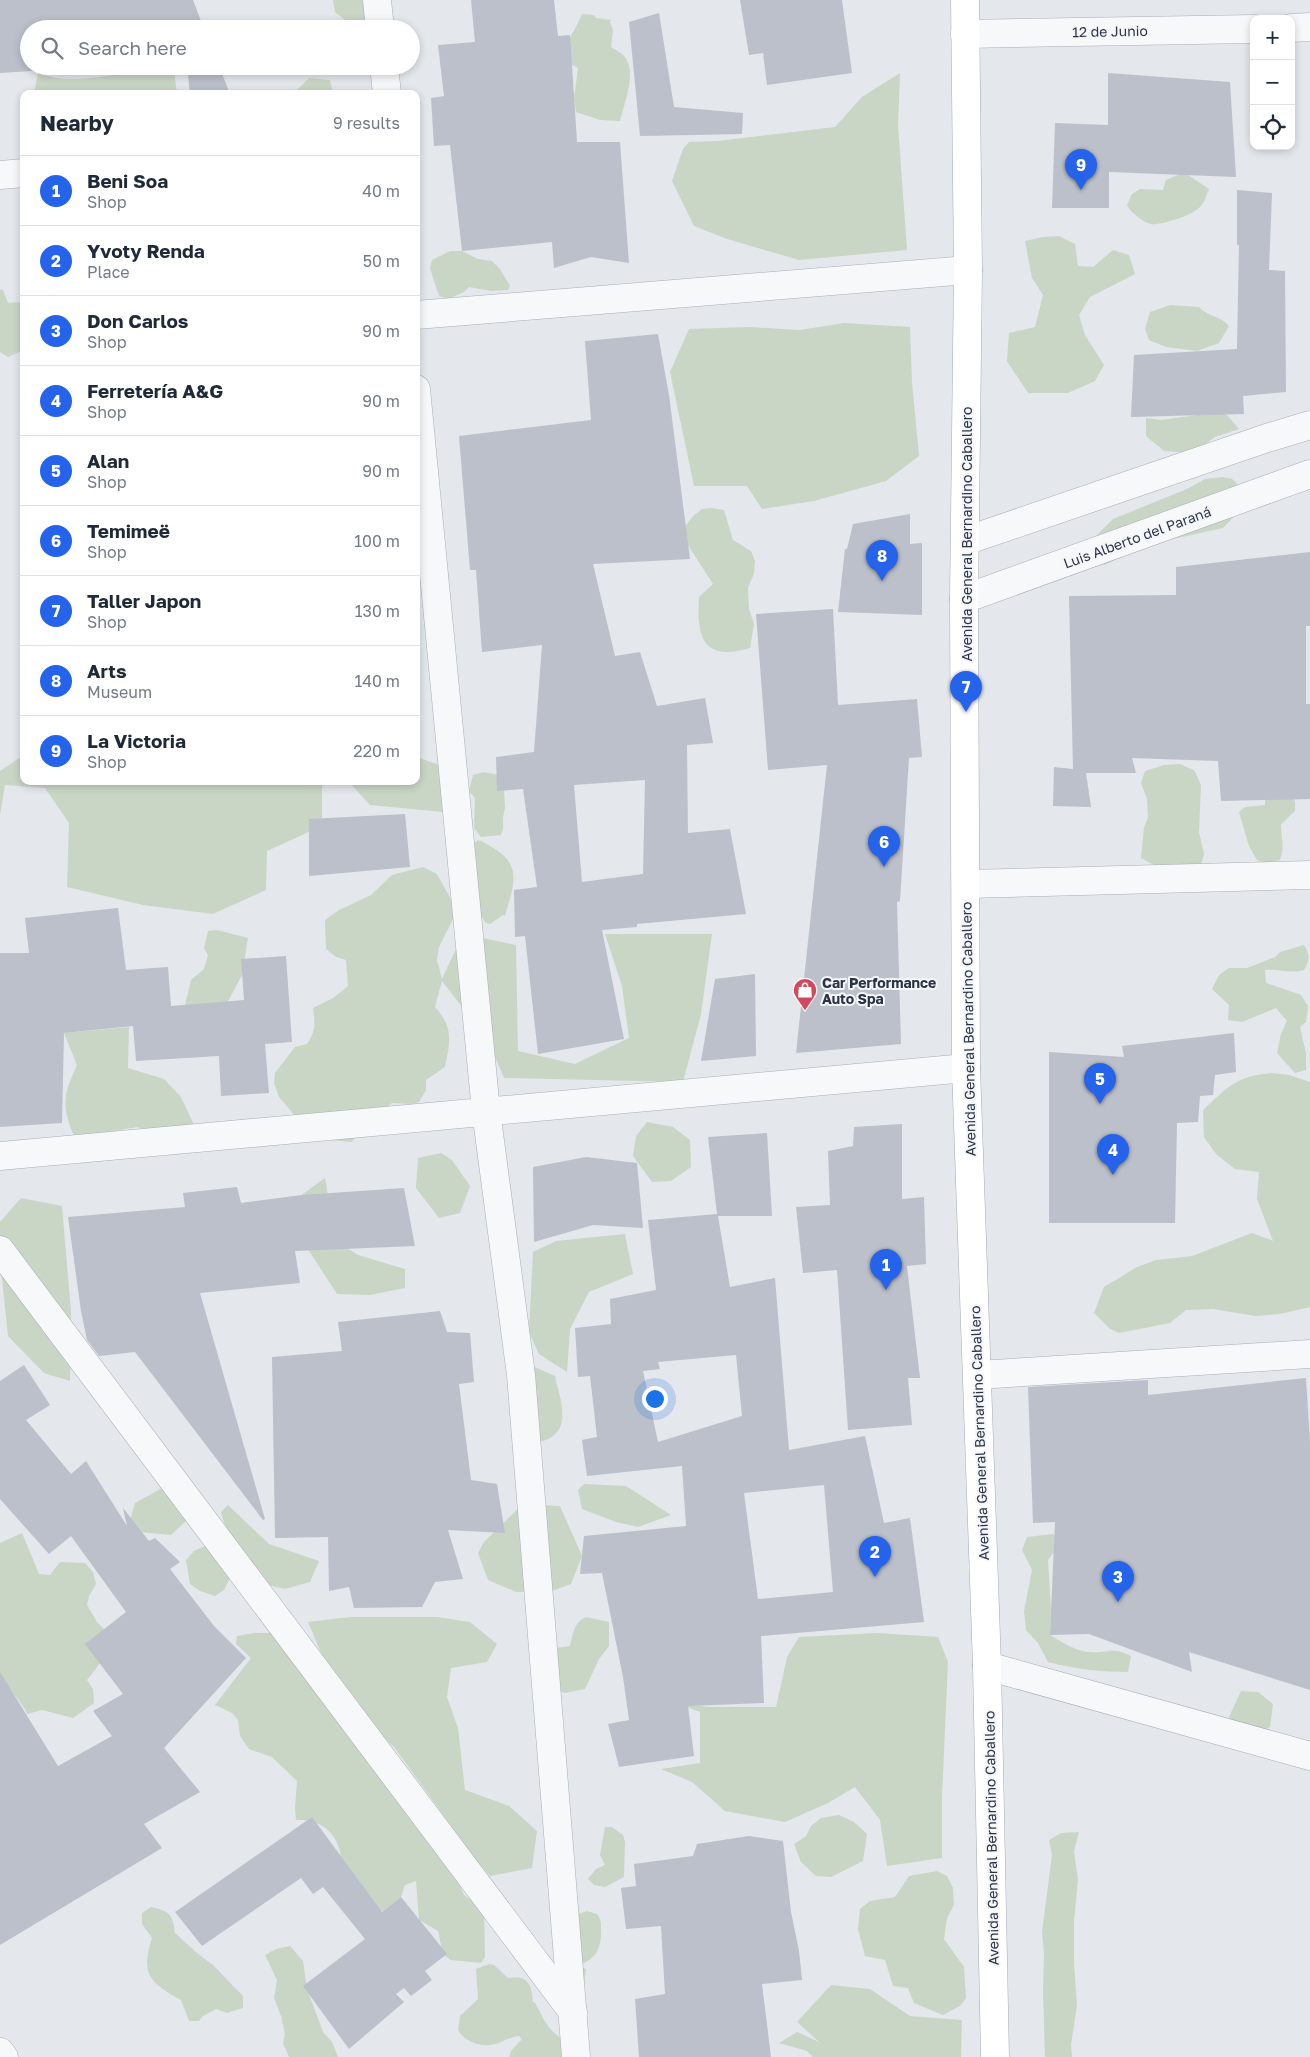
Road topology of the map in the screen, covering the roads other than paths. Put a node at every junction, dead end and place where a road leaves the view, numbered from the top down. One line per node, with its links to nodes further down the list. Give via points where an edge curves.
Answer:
1 (377, 0): 3 (street)
2 (965, 0): 7 (main road, Avenida General Bernardino Caballero)
3 (379, 20)
4 (1310, 27): 6 (street)
5 (1250, 28): 7 (street, 12 de Junio)
6 (1295, 28)
7 (966, 34): 12 (main road, Avenida General Bernardino Caballero)
8 (385, 75): 9 (street)
9 (387, 90)
10 (20, 173): 11 (street)
11 (0, 175)
12 (968, 270): 13 (street); 17 (main road, Avenida General Bernardino Caballero)
13 (420, 315)
14 (1310, 425): 17 (street)
15 (420, 430): 22 (street)
16 (1310, 474): 18 (street, Luis Alberto del Paraná)
17 (965, 541): 18 (main road, Avenida General Bernardino Caballero)
18 (964, 599): 20 (main road, Avenida General Bernardino Caballero)
19 (1310, 875): 20 (street)
20 (966, 884): 21 (main road, Avenida General Bernardino Caballero)
21 (966, 1068): 22 (street); 26 (main road, Avenida General Bernardino Caballero)
22 (486, 1111): 23 (street); 29 (street, via 521,1375)
23 (0, 1156)
24 (0, 1250): 29 (street)
25 (1310, 1354): 26 (street)
26 (977, 1375): 27 (main road, Avenida General Bernardino Caballero)
27 (987, 1666): 28 (street); 33 (main road, Avenida General Bernardino Caballero)
28 (1310, 1756)
29 (572, 2012): 32 (street)
30 (0, 2052): 31 (street)
31 (4, 2057)
32 (576, 2057)
33 (995, 2057)

